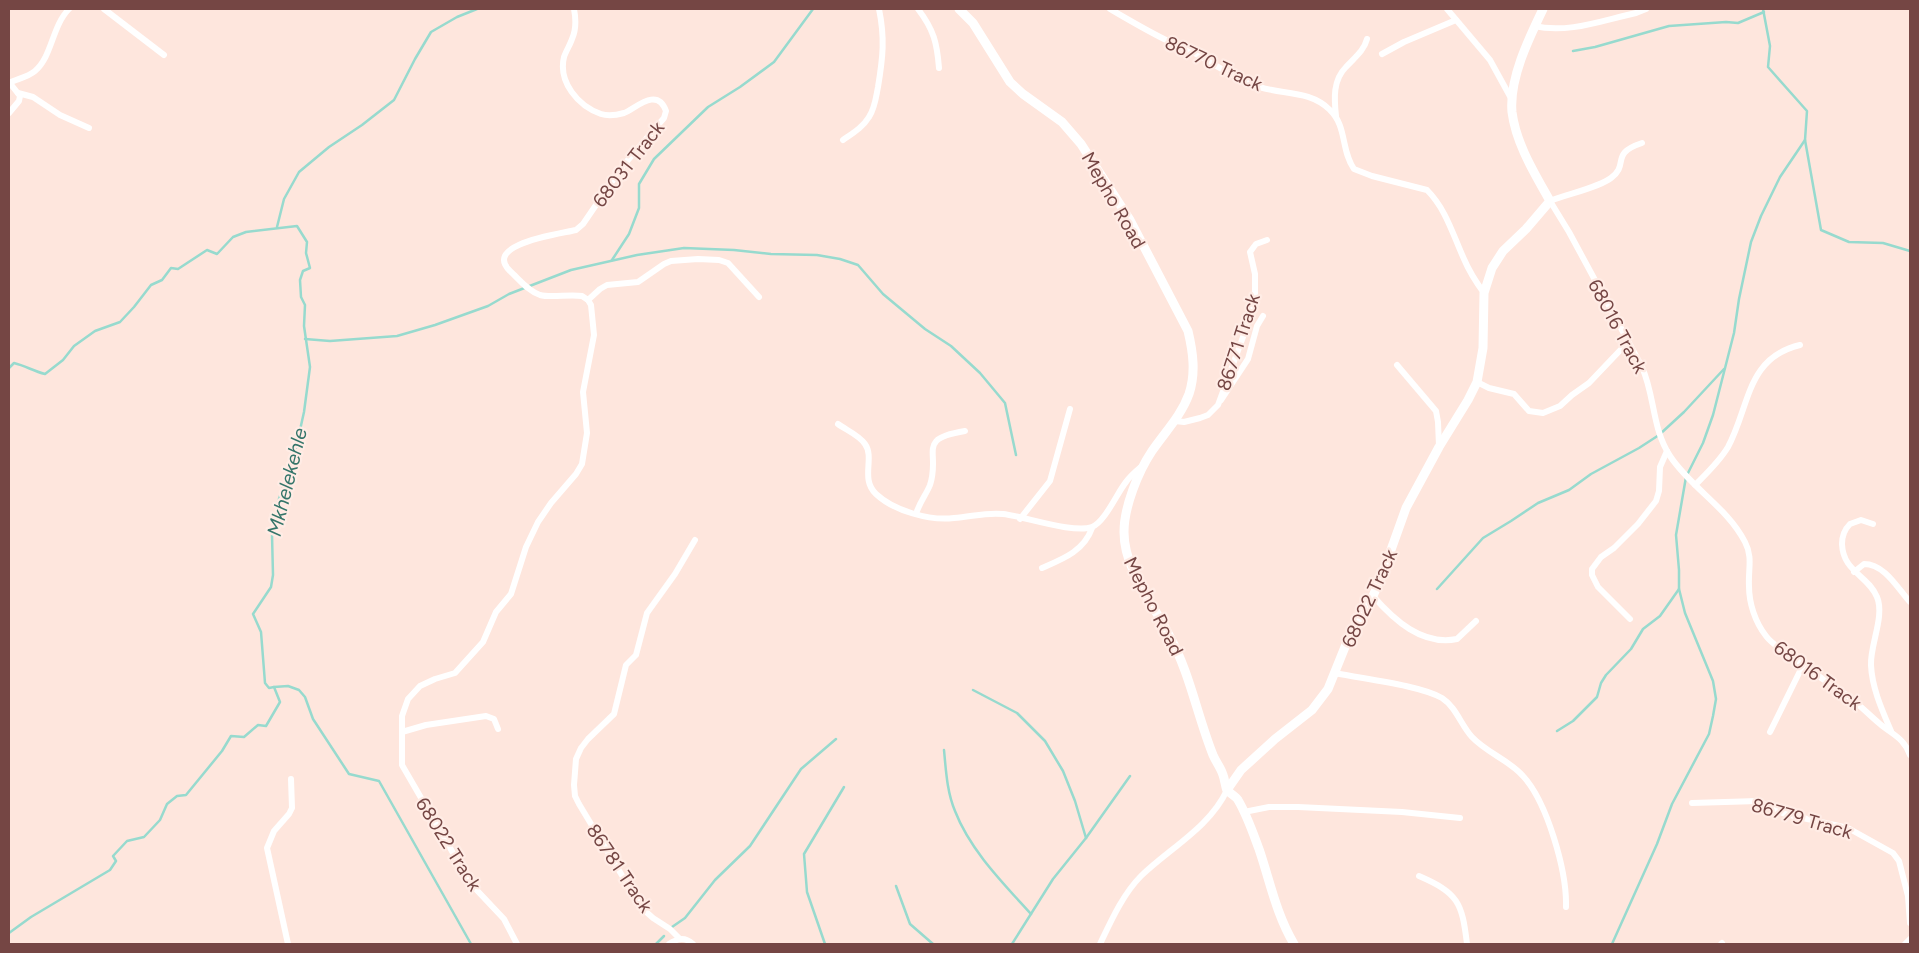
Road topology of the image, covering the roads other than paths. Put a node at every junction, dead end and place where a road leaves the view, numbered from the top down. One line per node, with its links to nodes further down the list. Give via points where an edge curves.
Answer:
1 (69, 9): 17 (street, via 54,31 37,69)
2 (104, 9): 15 (street)
3 (574, 9): 29 (street, 68031 Track, via 573,37 564,56 563,68 572,93 583,104 605,115 623,113 645,100 658,102 666,111 664,118 627,162 583,224 576,230 512,247 504,255 505,266 538,294 582,296)
4 (879, 9): 23 (street, via 884,53 875,104 870,116)
5 (918, 9): 16 (street, via 933,32)
6 (959, 9): 37 (street, Mepho Road, via 973,23 1010,82 1062,122 1081,144 1130,220 1179,312 1188,331 1194,368 1188,396)
7 (1110, 9): 21 (street, 86770 Track, via 1251,84 1303,95 1323,104)
8 (1447, 9): 11 (street, 68016 Track)
9 (1543, 9): 12 (street)
10 (1646, 9): 12 (street, via 1582,26 1554,29)
11 (1456, 20): 14 (street); 19 (street, 68016 Track, via 1490,60)
12 (1534, 26): 19 (street, via 1521,60)
13 (1367, 39): 21 (street, via 1356,58 1340,75 1335,91)
14 (1382, 54)
15 (164, 55)
16 (939, 68)
17 (9, 83): 18 (street)
18 (18, 93): 20 (street, via 19,100); 22 (street, via 33,97 60,115)
19 (1512, 102): 25 (street, 68016 Track, via 1518,138)
20 (9, 113)
21 (1336, 117): 27 (street, via 1354,169 1427,190 1442,209 1470,271)
22 (89, 128)
23 (843, 140)
24 (1642, 143): 25 (street, via 1626,149 1618,171 1603,183)
25 (1550, 201): 27 (street, 68022 Track, via 1497,259); 31 (street, 68016 Track)
26 (1267, 240): 35 (street, 86771 Track, via 1256,244 1250,252 1255,295)
27 (1484, 293): 34 (street, 68022 Track, via 1483,348)
28 (759, 297): 29 (street, via 728,264 698,259 670,261 638,282 607,285)
29 (588, 300): 58 (street, via 594,335 583,392 587,432 582,464 538,522 511,594 496,612 483,642 459,669 427,682 414,692 404,707)
30 (1263, 316): 35 (street, via 1248,359)
31 (1628, 342): 34 (street, via 1589,383 1548,412 1529,411 1514,394); 41 (street, 68016 Track, via 1646,376 1656,426)
32 (1800, 345): 43 (street, via 1782,350 1768,360 1751,387 1728,445 1716,464)
33 (1397, 365): 40 (street, via 1436,411)
34 (1476, 382): 40 (street, 68022 Track)
35 (1218, 405): 37 (street, 86771 Track, via 1200,418)
36 (1070, 409): 45 (street, via 1050,481)
37 (1175, 421): 42 (street, Mepho Road)
38 (838, 424): 44 (street, via 866,445 869,482 876,494 894,507)
39 (965, 432): 44 (street, via 946,434 936,440 930,485 919,502)
40 (1439, 447): 51 (street, 68022 Track, via 1406,508)
41 (1667, 451): 43 (street, 68016 Track); 53 (street, via 1660,467 1656,501 1592,569 1598,588)
42 (1145, 462): 47 (street); 63 (street, Mepho Road, via 1129,506 1124,531 1126,548 1140,583 1178,650)
43 (1695, 485): 55 (street, 68016 Track, via 1733,522 1745,543 1750,563 1750,596 1761,630)
44 (916, 514): 45 (street, via 952,519 991,513)
45 (1020, 519): 47 (street)
46 (1873, 524): 50 (street, via 1855,521 1845,529 1845,560)
47 (1092, 528): 49 (street, via 1076,551)
48 (695, 540): 70 (street, 86781 Track, via 647,613 636,655 626,665 614,714 581,748 576,759 574,785 575,796 584,814 644,910)
49 (1042, 568)
50 (1854, 572): 52 (street, via 1864,564 1874,566 1891,579); 60 (street, via 1877,597 1878,617 1871,664 1876,691)
51 (1373, 596): 54 (street, via 1401,625 1426,636 1457,638); 56 (street, 68022 Track, via 1349,637)
52 (1910, 602)
53 (1630, 620)
54 (1476, 622)
55 (1803, 666): 59 (street); 60 (street, 68016 Track, via 1856,702)
56 (1335, 673): 63 (street, 68022 Track, via 1319,702 1240,770); 68 (street, via 1419,690 1442,698 1473,738 1524,776 1553,834 1565,882)
57 (498, 729): 58 (street, via 494,719 486,716)
58 (402, 732): 73 (street, 68022 Track, via 402,765 471,884 504,919)
59 (1770, 732)
60 (1891, 732): 61 (street, 68016 Track, via 1904,742)
61 (1910, 755)
62 (291, 779): 72 (street, via 292,808 274,831 267,848)
63 (1228, 790): 65 (street, Mepho Road, via 1237,798); 76 (street, 68022 Track, via 1211,815 1139,878)
64 (1692, 803): 69 (street, 86779 Track, via 1758,801 1785,814 1848,828 1893,853 1899,861 1908,896)
65 (1244, 812): 66 (street, via 1269,807 1298,807); 77 (street, Mepho Road, via 1279,915)
66 (1460, 818)
67 (1419, 876): 78 (street, via 1442,887 1457,901)
68 (1566, 907)
69 (1910, 923)
70 (680, 939): 74 (street); 75 (street)
71 (1910, 939): 79 (street)
72 (288, 944)
73 (517, 944)
74 (669, 944)
75 (694, 944)
76 (1100, 944)
77 (1294, 944)
78 (1467, 944)
79 (1906, 944)

